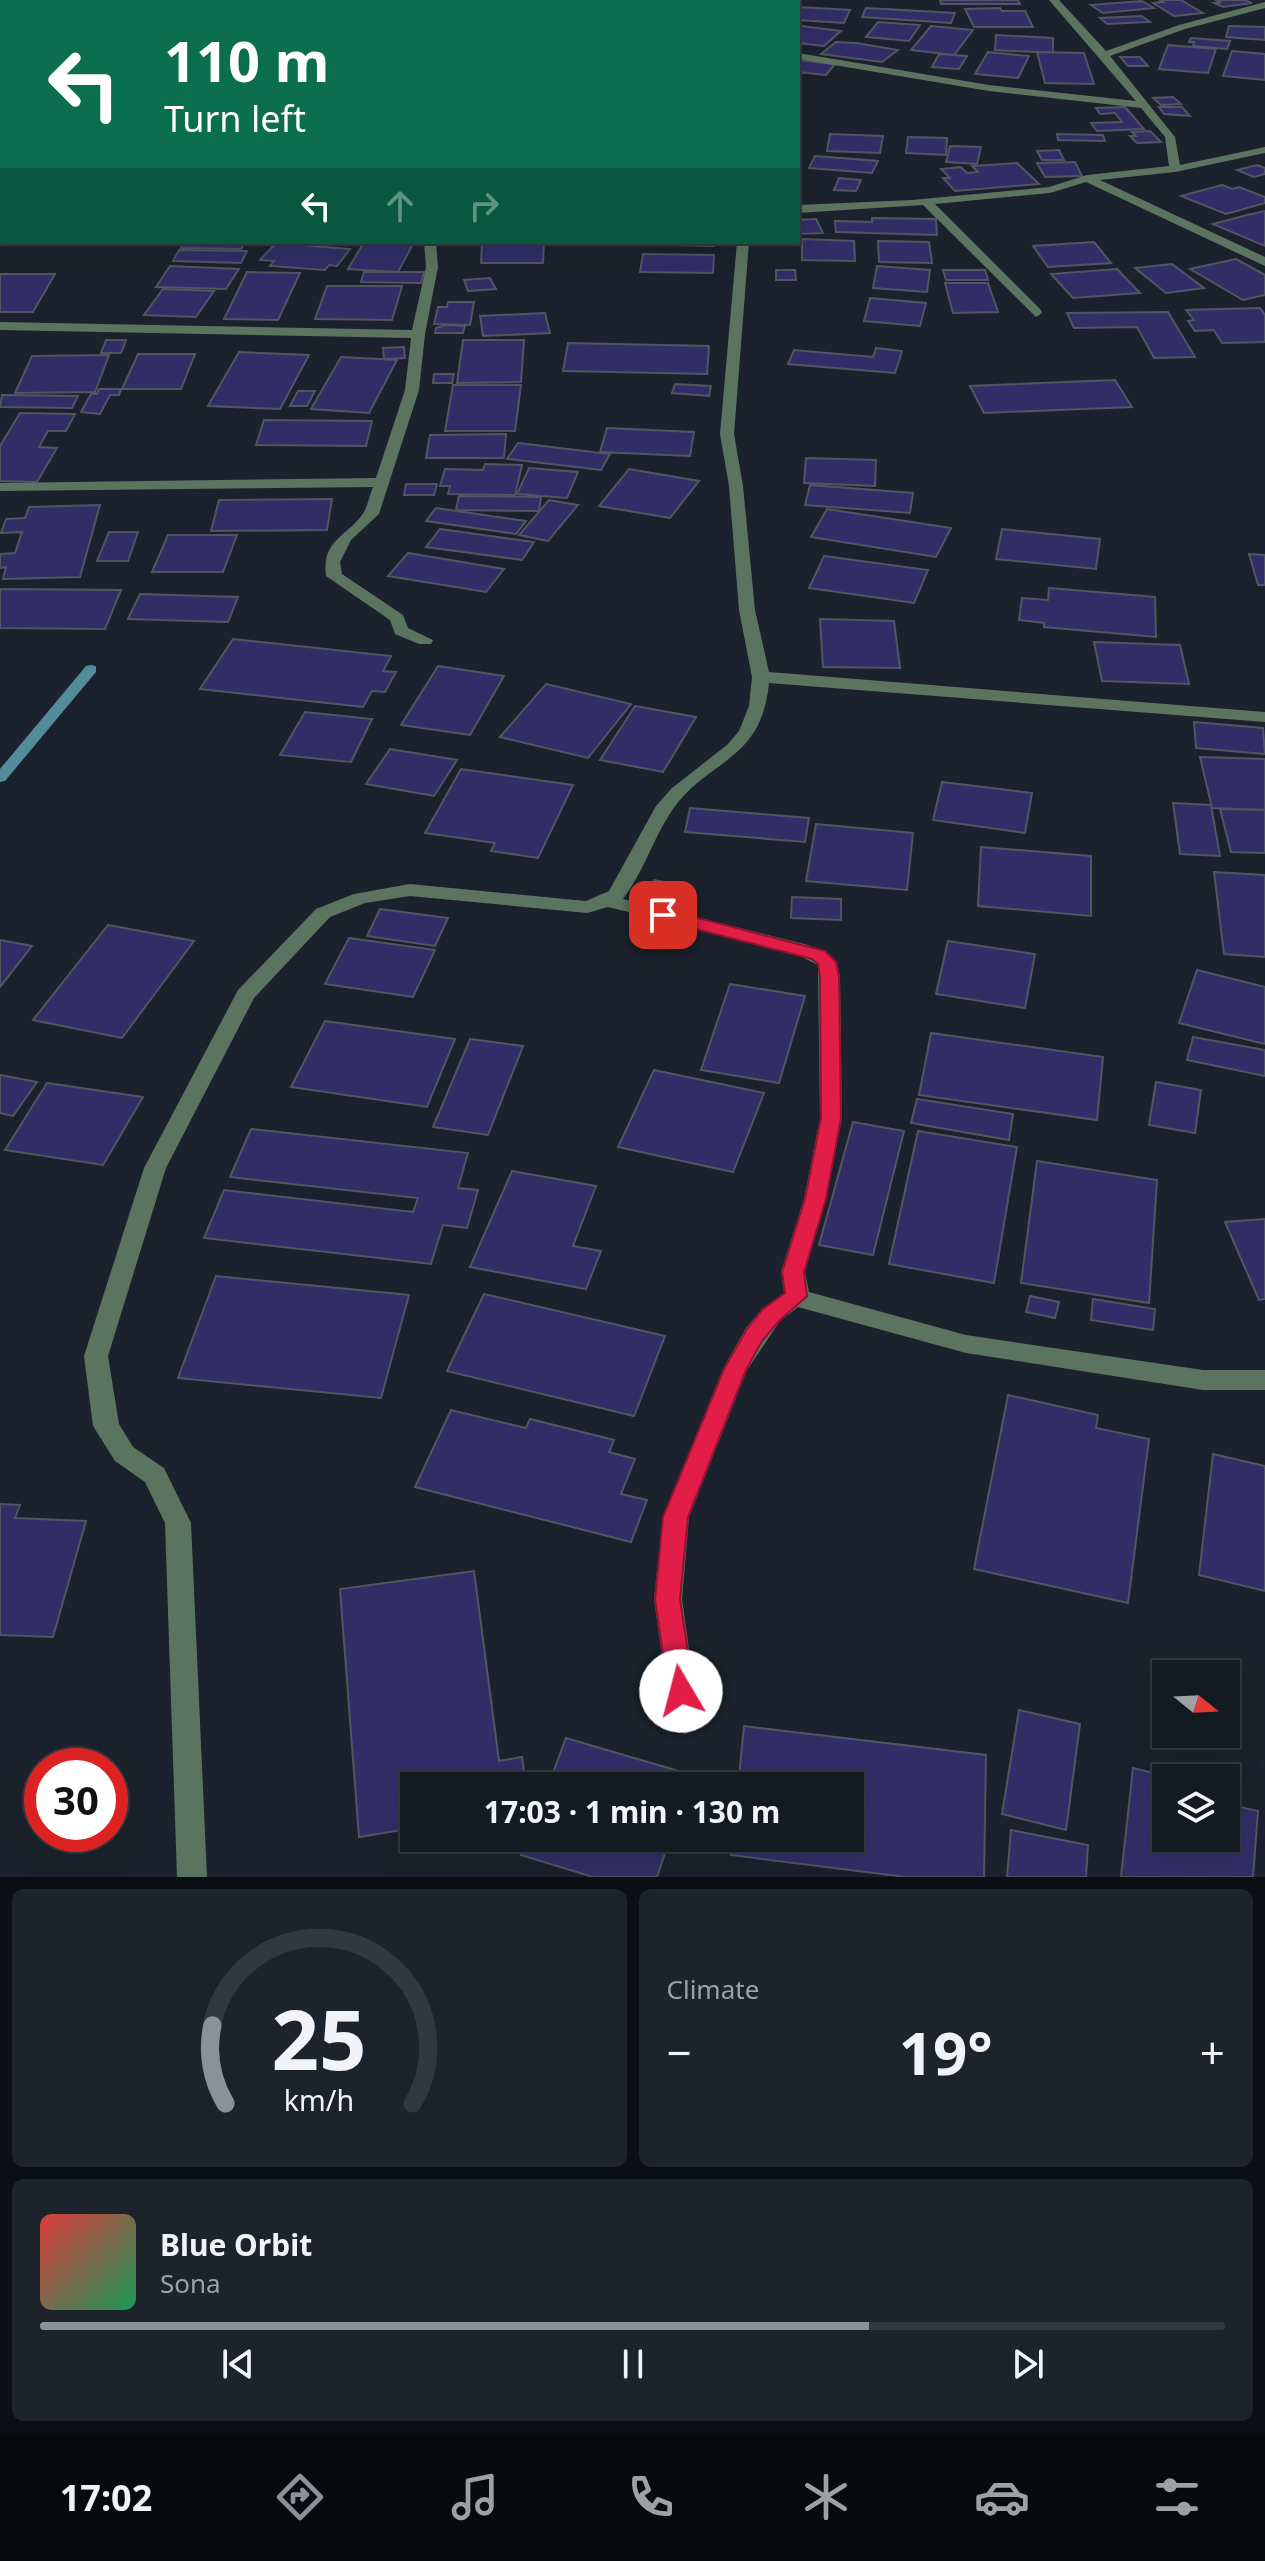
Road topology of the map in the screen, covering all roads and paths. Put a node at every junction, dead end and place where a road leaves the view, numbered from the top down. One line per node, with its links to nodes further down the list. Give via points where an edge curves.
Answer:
1 (1054, 0): 3 (street)
2 (1265, 5): 3 (street)
3 (1104, 55): 5 (street)
4 (800, 56): 5 (street, via 989,88)
5 (1141, 105): 7 (street, via 1170,137)
6 (1265, 150): 7 (street)
7 (1175, 169): 8 (street)
8 (1087, 178): 9 (street, via 1050,190); 13 (street)
9 (926, 202): 10 (street); 14 (street)
10 (800, 209)
11 (430, 244): 16 (street, via 432,267)
12 (743, 244): 20 (street, via 727,434 747,610)
13 (1265, 262)
14 (1036, 313)
15 (0, 326): 16 (street)
16 (418, 334): 17 (street, via 412,390)
17 (381, 482): 18 (street); 19 (street, via 371,514 344,538 332,562 334,576 397,618 401,631)
18 (0, 487)
19 (425, 640)
20 (761, 677): 21 (street); 22 (street, via 758,706 747,732 663,810 617,894)
21 (1265, 717)
22 (608, 901): 23 (street, via 801,949 827,962 831,1118 793,1272); 26 (street, via 587,907 410,890 361,898 323,913 245,995 155,1168 96,1356 106,1426 124,1454 155,1475 178,1523)
23 (796, 1296): 24 (street, via 966,1344 1203,1380); 25 (street, via 771,1315 735,1369 676,1517 668,1599)
24 (1265, 1380)
25 (685, 1721)
26 (192, 1877)

